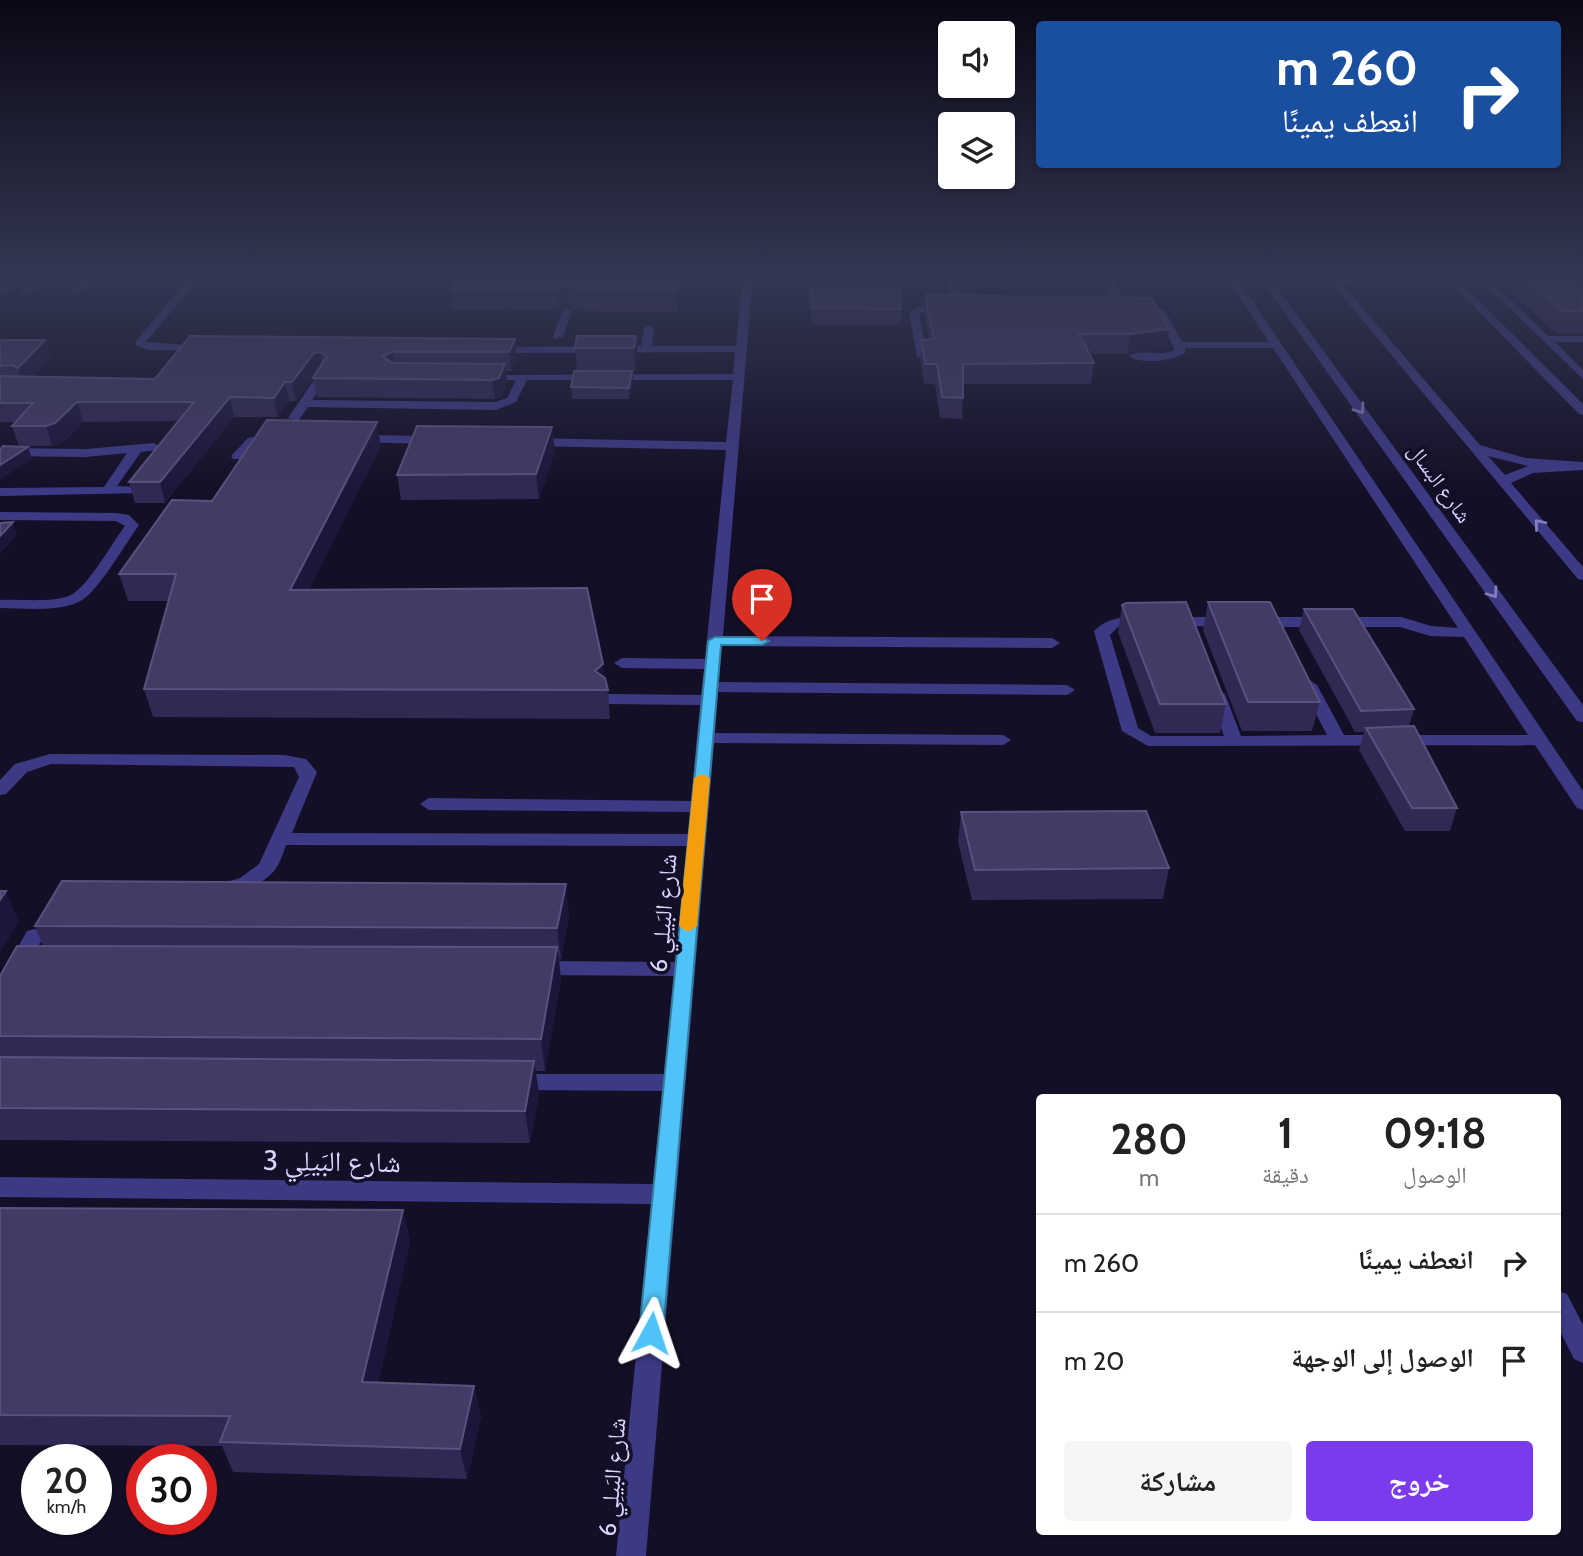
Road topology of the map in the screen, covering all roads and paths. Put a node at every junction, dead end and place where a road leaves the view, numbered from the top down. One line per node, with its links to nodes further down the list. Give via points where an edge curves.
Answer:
1 (147, 347): 9 (street)
2 (920, 347): 13 (street)
3 (1180, 347): 14 (street, via 1181,351 1172,356)
4 (1278, 347): 44 (street)
5 (1314, 347): 54 (street, شارع البسال, one-way to 54)
6 (1390, 347): 31 (street, شارع البسال)
7 (1520, 347): 15 (street)
8 (1553, 347): 16 (street)
9 (186, 348)
10 (646, 349): 11 (street); 12 (street)
11 (741, 349): 21 (street, شارع البَيلِي 6)
12 (512, 350)
13 (921, 355)
14 (1135, 356)
15 (1535, 362): 16 (street); 23 (street)
16 (1569, 363): 18 (street)
17 (322, 376): 22 (street)
18 (1583, 376)
19 (472, 377): 20 (street)
20 (523, 377): 21 (street); 22 (street, via 512,400 496,406)
21 (739, 377): 29 (street, شارع البَيلِي 6)
22 (304, 403): 24 (street)
23 (1583, 411)
24 (294, 418)
25 (288, 438): 34 (street, via 257,439)
26 (341, 439): 27 (street)
27 (448, 441)
28 (514, 442): 29 (street)
29 (733, 446): 45 (street, شارع البَيلِي 6)
30 (154, 447): 32 (street)
31 (1474, 447): 35 (street, via 1510,459); 37 (street, شارع البسال)
32 (137, 448): 33 (street, via 86,453); 38 (street)
33 (0, 452)
34 (237, 456)
35 (1561, 466): 36 (street); 37 (street, via 1524,471)
36 (1583, 466)
37 (1504, 482): 42 (street, شارع البسال, one-way to 37)
38 (108, 490): 39 (street); 40 (street)
39 (135, 490)
40 (0, 492)
41 (0, 516): 43 (street, via 116,517 132,525 76,597 56,603)
42 (1583, 576)
43 (0, 604)
44 (1468, 633): 57 (street); 59 (street, via 1430,631 1401,622 1281,628 1114,623 1101,631 1134,735 1148,741)
45 (715, 641): 46 (street); 48 (street, شارع البَيلِي 6)
46 (1052, 643)
47 (622, 663): 48 (street)
48 (713, 664): 52 (street, شارع البَيلِي 6)
49 (1302, 670): 58 (street)
50 (1212, 682): 59 (street)
51 (1067, 690): 52 (street)
52 (710, 694): 53 (street); 55 (street, شارع البَيلِي 6)
53 (608, 699)
54 (1583, 718)
55 (706, 738): 56 (street); 63 (street, شارع البَيلِي 6)
56 (1003, 740)
57 (1540, 740): 58 (street); 62 (street)
58 (1338, 741): 59 (street)
59 (1235, 742)
60 (0, 790): 64 (street, via 21,768 50,759 293,761 305,767 308,778)
61 (429, 804): 63 (street)
62 (1583, 804)
63 (699, 807): 65 (street, شارع البَيلِي 6)
64 (281, 839): 65 (street); 66 (street, via 258,875 233,887)
65 (696, 840): 71 (street, شارع البَيلِي 6)
66 (205, 891)
67 (34, 936): 68 (street)
68 (17, 967): 69 (street); 72 (street)
69 (45, 967)
70 (516, 968): 71 (street)
71 (685, 969): 74 (street, شارع البَيلِي 6)
72 (0, 997)
73 (492, 1082): 74 (street)
74 (674, 1083): 76 (street, شارع البَيلِي 6)
75 (0, 1187): 76 (street, شارع البَيلِي 3)
76 (664, 1194): 79 (street, شارع البَيلِي 6)
77 (1561, 1308): 78 (street)
78 (1583, 1351)
79 (631, 1556)

